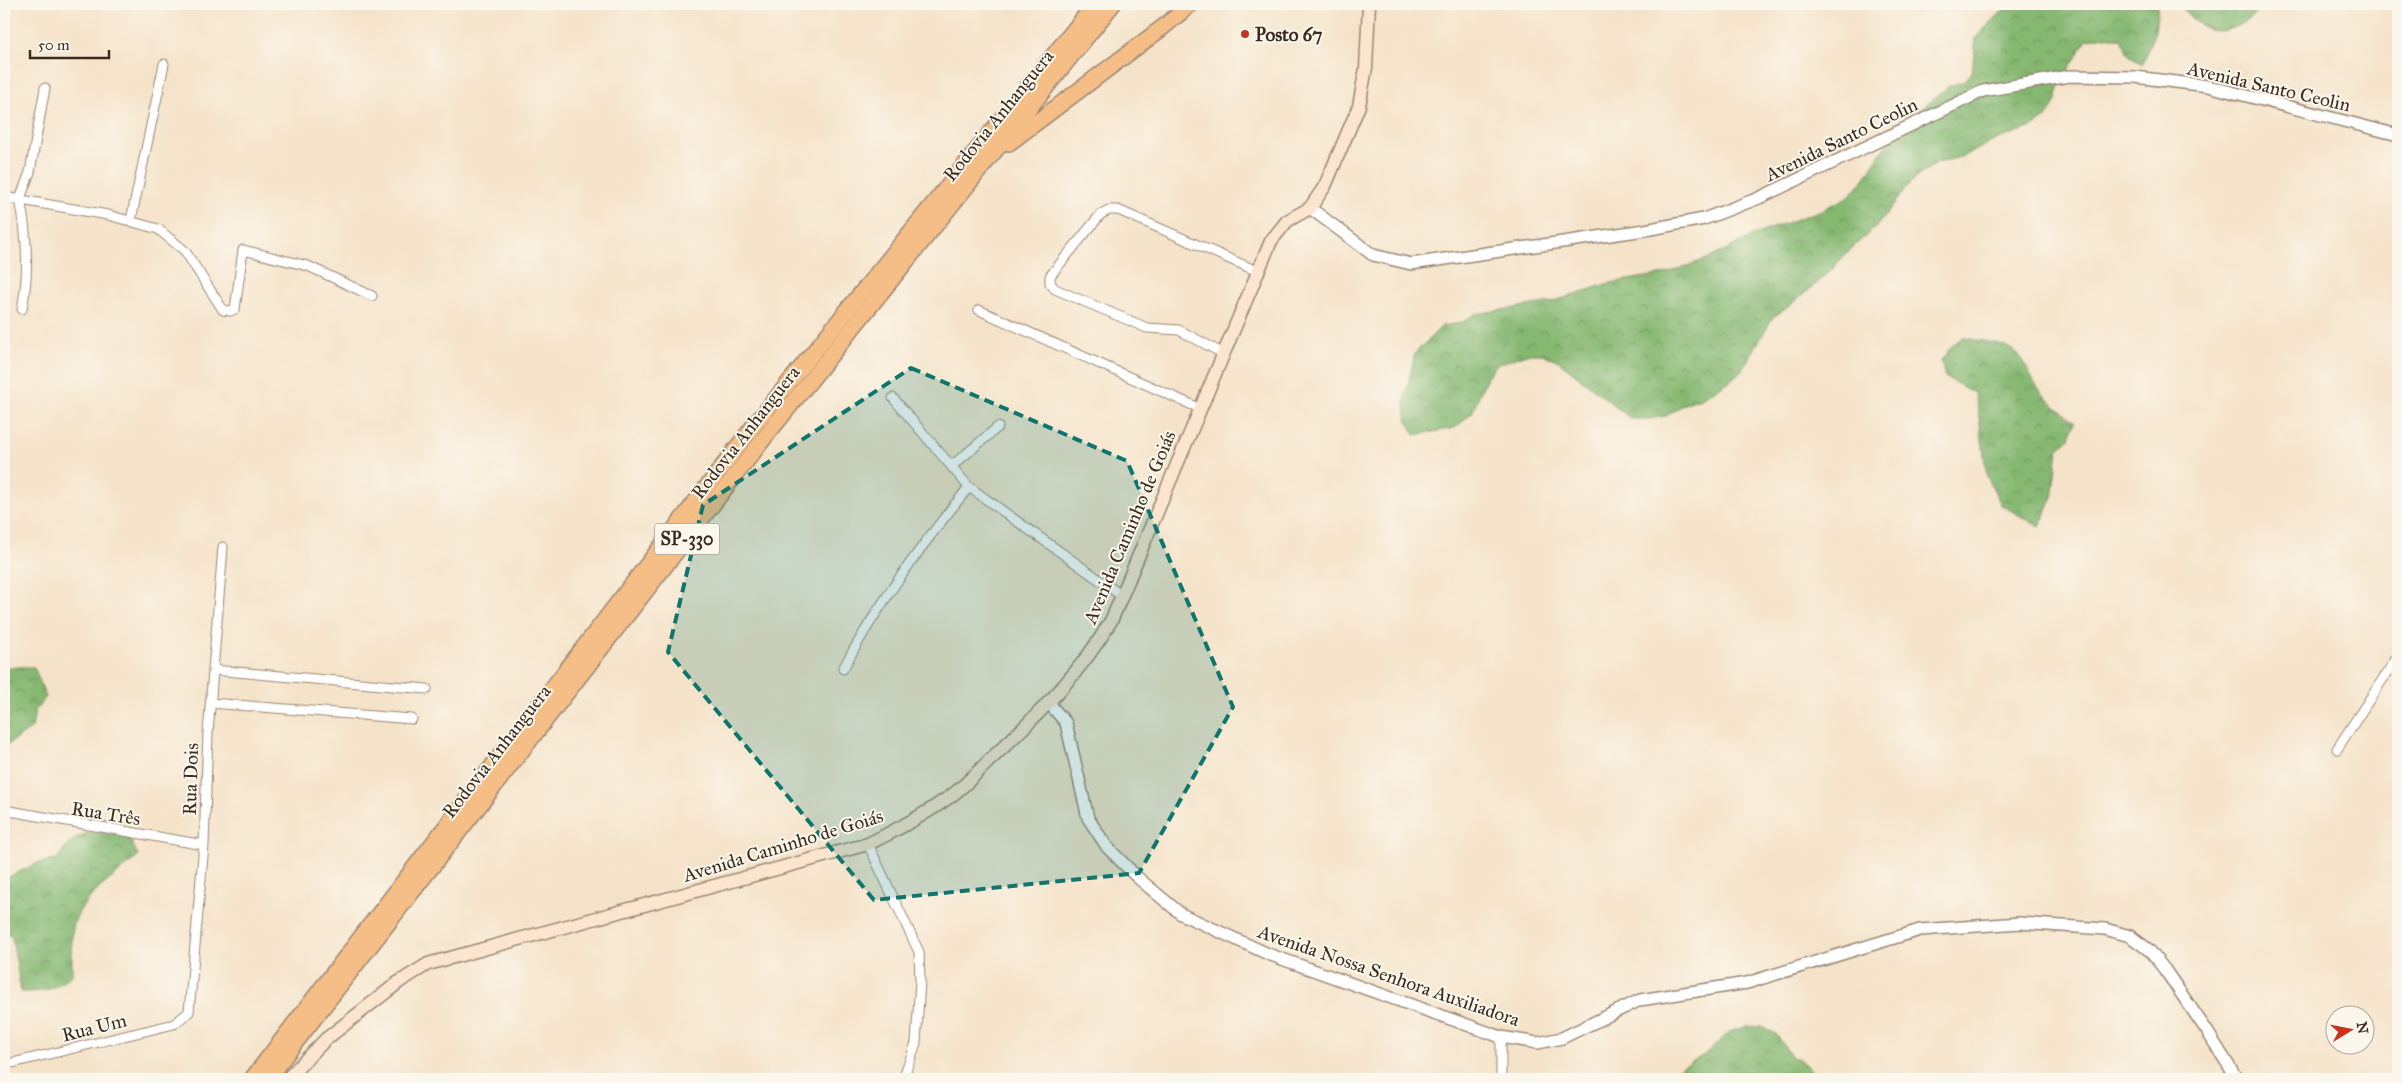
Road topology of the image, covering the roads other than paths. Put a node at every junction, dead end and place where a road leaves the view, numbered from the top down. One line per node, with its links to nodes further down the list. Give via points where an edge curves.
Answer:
1 (1095, 4): 39 (highway, Rodovia Anhanguera / SP-330, via 753,427)
2 (1114, 4): 8 (highway, Rodovia Anhanguera / SP-330)
3 (1190, 4): 8 (highway)
4 (1369, 4): 11 (main road, Avenida Caminho de Goiás, via 1366,68 1359,106 1325,186)
5 (164, 64): 12 (street)
6 (45, 88): 10 (street, via 30,172)
7 (2398, 136): 11 (street, Avenida Santo Ceolin, via 2208,86 2135,77 2069,76 1983,91 1760,198 1704,219 1645,230 1411,264 1373,255)
8 (992, 156): 40 (highway, Rodovia Anhanguera / SP-330, via 766,437)
9 (4, 197): 10 (street)
10 (20, 200): 12 (street); 15 (street, via 24,222 26,294)
11 (1310, 208): 13 (main road, Avenida Caminho de Goiás, via 1287,221 1271,241)
12 (131, 220): 14 (street, via 158,229 185,251 223,310 235,309 243,250 308,266)
13 (1257, 271): 17 (main road, Avenida Caminho de Goiás); 17 (street, via 1118,210 1109,210 1101,214 1050,276 1050,283 1055,289 1147,328 1179,330)
14 (372, 296)
15 (22, 309)
16 (978, 310): 19 (street)
17 (1222, 353): 19 (main road, Avenida Caminho de Goiás)
18 (893, 398): 21 (street)
19 (1200, 409): 24 (main road, Avenida Caminho de Goiás)
20 (998, 427): 21 (street)
21 (952, 466): 22 (street)
22 (969, 487): 24 (street); 26 (street, via 869,621)
23 (223, 547): 27 (street, Rua Dois)
24 (1122, 596): 29 (main road, Avenida Caminho de Goiás, via 1102,638)
25 (2398, 656): 32 (street)
26 (843, 669)
27 (213, 670): 28 (street); 30 (street, Rua Dois)
28 (428, 689)
29 (1048, 702): 34 (main road, Avenida Caminho de Goiás, via 1032,721 952,795 902,828); 37 (street, Avenida Nossa Senhora Auxiliadora, via 1066,723 1088,818 1107,847 1181,914 1268,954)
30 (211, 703): 31 (street); 35 (street, Rua Dois)
31 (412, 719)
32 (2337, 749)
33 (4, 810): 35 (street, Rua Três)
34 (868, 844): 41 (main road, Avenida Caminho de Goiás, via 428,964 326,1039); 42 (street, via 919,952 916,1043)
35 (204, 845): 36 (street, Rua Dois)
36 (189, 1012): 38 (street, Rua Um, via 174,1024)
37 (1501, 1037): 43 (street); 44 (street, Avenida Nossa Senhora Auxiliadora, via 1538,1043 1562,1038 1640,1000 1747,982 1920,930 2020,923 2105,929 2130,936 2149,950 2165,970)
38 (4, 1065)
39 (252, 1079)
40 (267, 1079)
41 (287, 1079)
42 (903, 1079)
43 (1501, 1079)
44 (2237, 1079)

